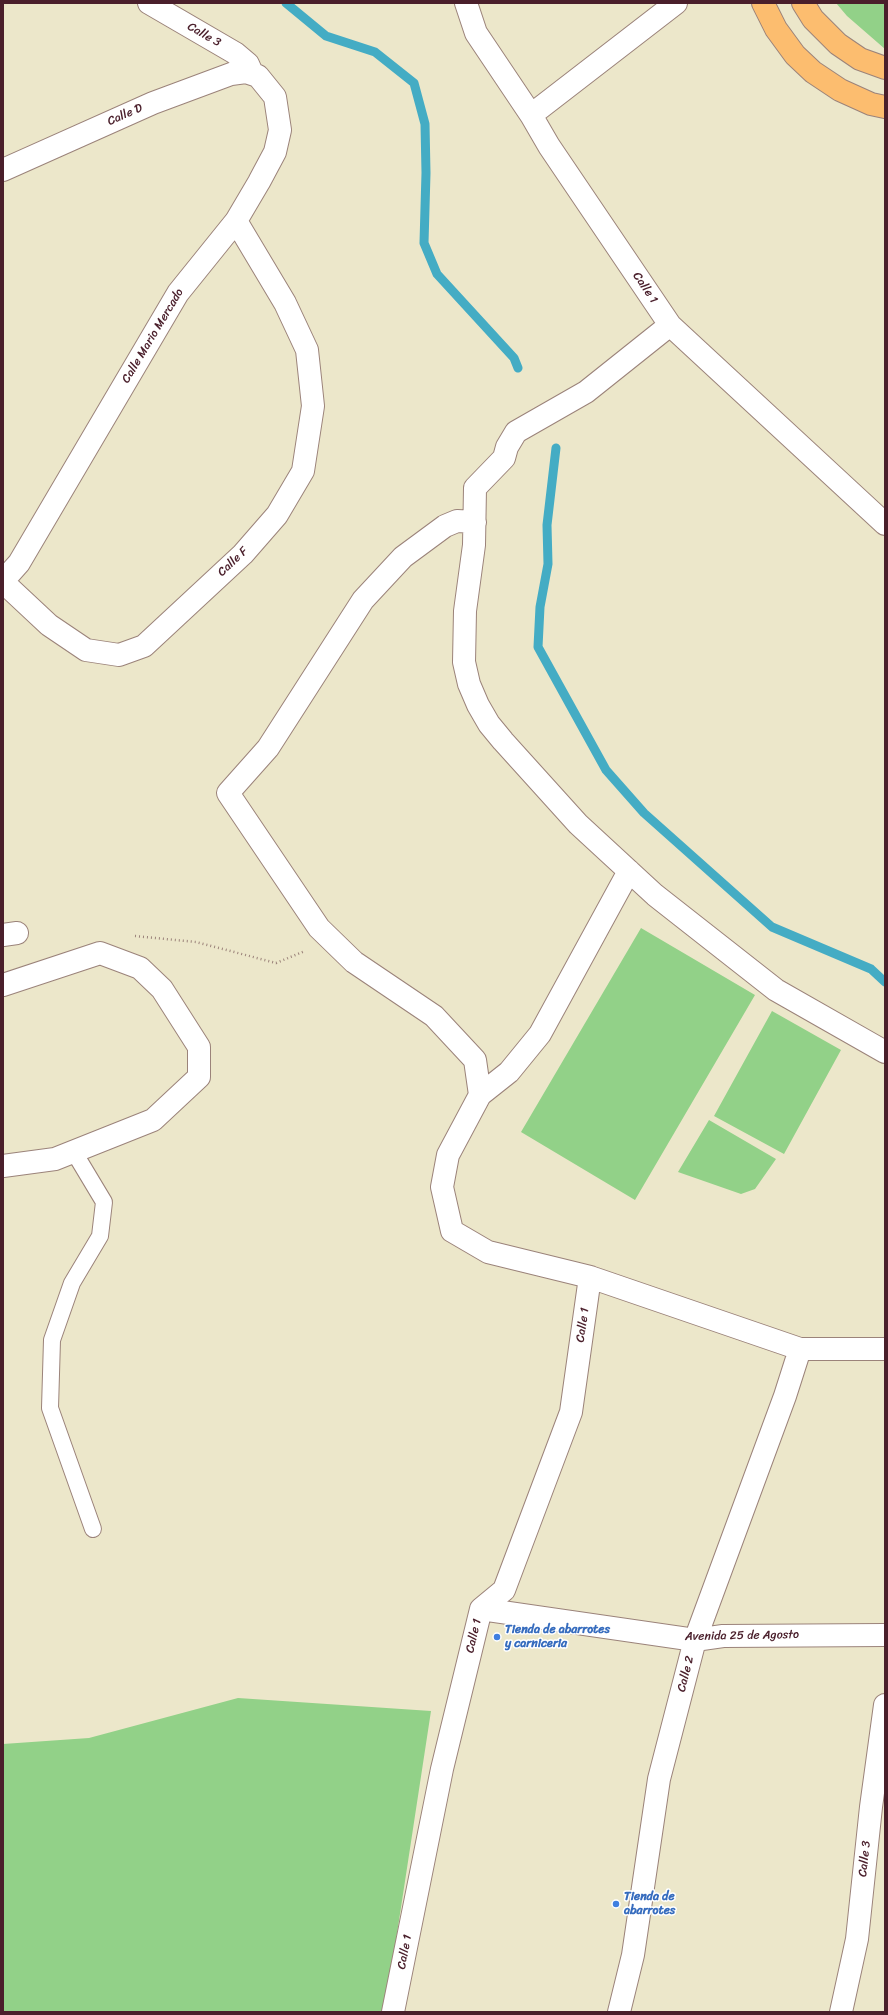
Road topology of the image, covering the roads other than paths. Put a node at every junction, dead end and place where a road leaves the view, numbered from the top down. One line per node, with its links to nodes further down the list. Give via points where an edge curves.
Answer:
1 (149, 3): 7 (street, Calle 3, via 235,53 248,64)
2 (466, 3): 9 (street, Calle 1, via 476,33)
3 (676, 3): 9 (street)
4 (764, 3): 8 (main road, via 776,29 813,72 840,90 871,104)
5 (803, 3): 6 (main road, via 813,19 838,44 860,59)
6 (885, 68)
7 (252, 72): 10 (street, Calle D, via 231,74 153,103); 11 (street, Calle Mario Mercado, via 266,84 275,97 280,130 275,152)
8 (885, 107)
9 (531, 115): 12 (street, Calle 1, via 549,146)
10 (3, 170)
11 (236, 221): 15 (street, Calle Mario Mercado, via 178,292 19,563); 15 (street, Calle F, via 285,303 307,350 312,406 303,471 276,515 243,554 144,646 119,655 86,650 49,625)
12 (670, 325): 13 (street, via 586,392 516,432 504,458 475,488); 14 (street, Calle 1)
13 (475, 522): 16 (street, via 465,611 464,662 469,684 478,705 503,741 578,824); 19 (street, via 457,521 445,526 403,557 363,600 268,748 228,793 318,928 354,962 434,1016 476,1060)
14 (885, 524)
15 (3, 582)
16 (629, 871): 18 (street, via 655,895 776,990); 19 (street, via 540,1034 509,1072)
17 (3, 985): 20 (street, via 100,953 140,968 162,989 199,1047 199,1077 153,1120)
18 (885, 1052)
19 (480, 1095): 22 (street, via 448,1155 442,1187 452,1231 488,1252)
20 (74, 1152): 21 (street, via 55,1159); 25 (lane, via 104,1202 100,1236 72,1284 52,1340 50,1408)
21 (3, 1166)
22 (590, 1277): 23 (street); 26 (street, Calle 1, via 571,1412 504,1590)
23 (800, 1349): 24 (street); 28 (street, Calle 2)
24 (885, 1349)
25 (93, 1529)
26 (480, 1609): 28 (street, Avenida 25 de Agosto); 30 (street, Calle 1, via 442,1769)
27 (885, 1635): 28 (street, Avenida 25 de Agosto, via 724,1636)
28 (695, 1640): 31 (street, Calle 2, via 659,1779 633,1955)
29 (885, 1705): 32 (street, Calle 3, via 857,1939)
30 (393, 2012)
31 (619, 2012)
32 (840, 2012)

